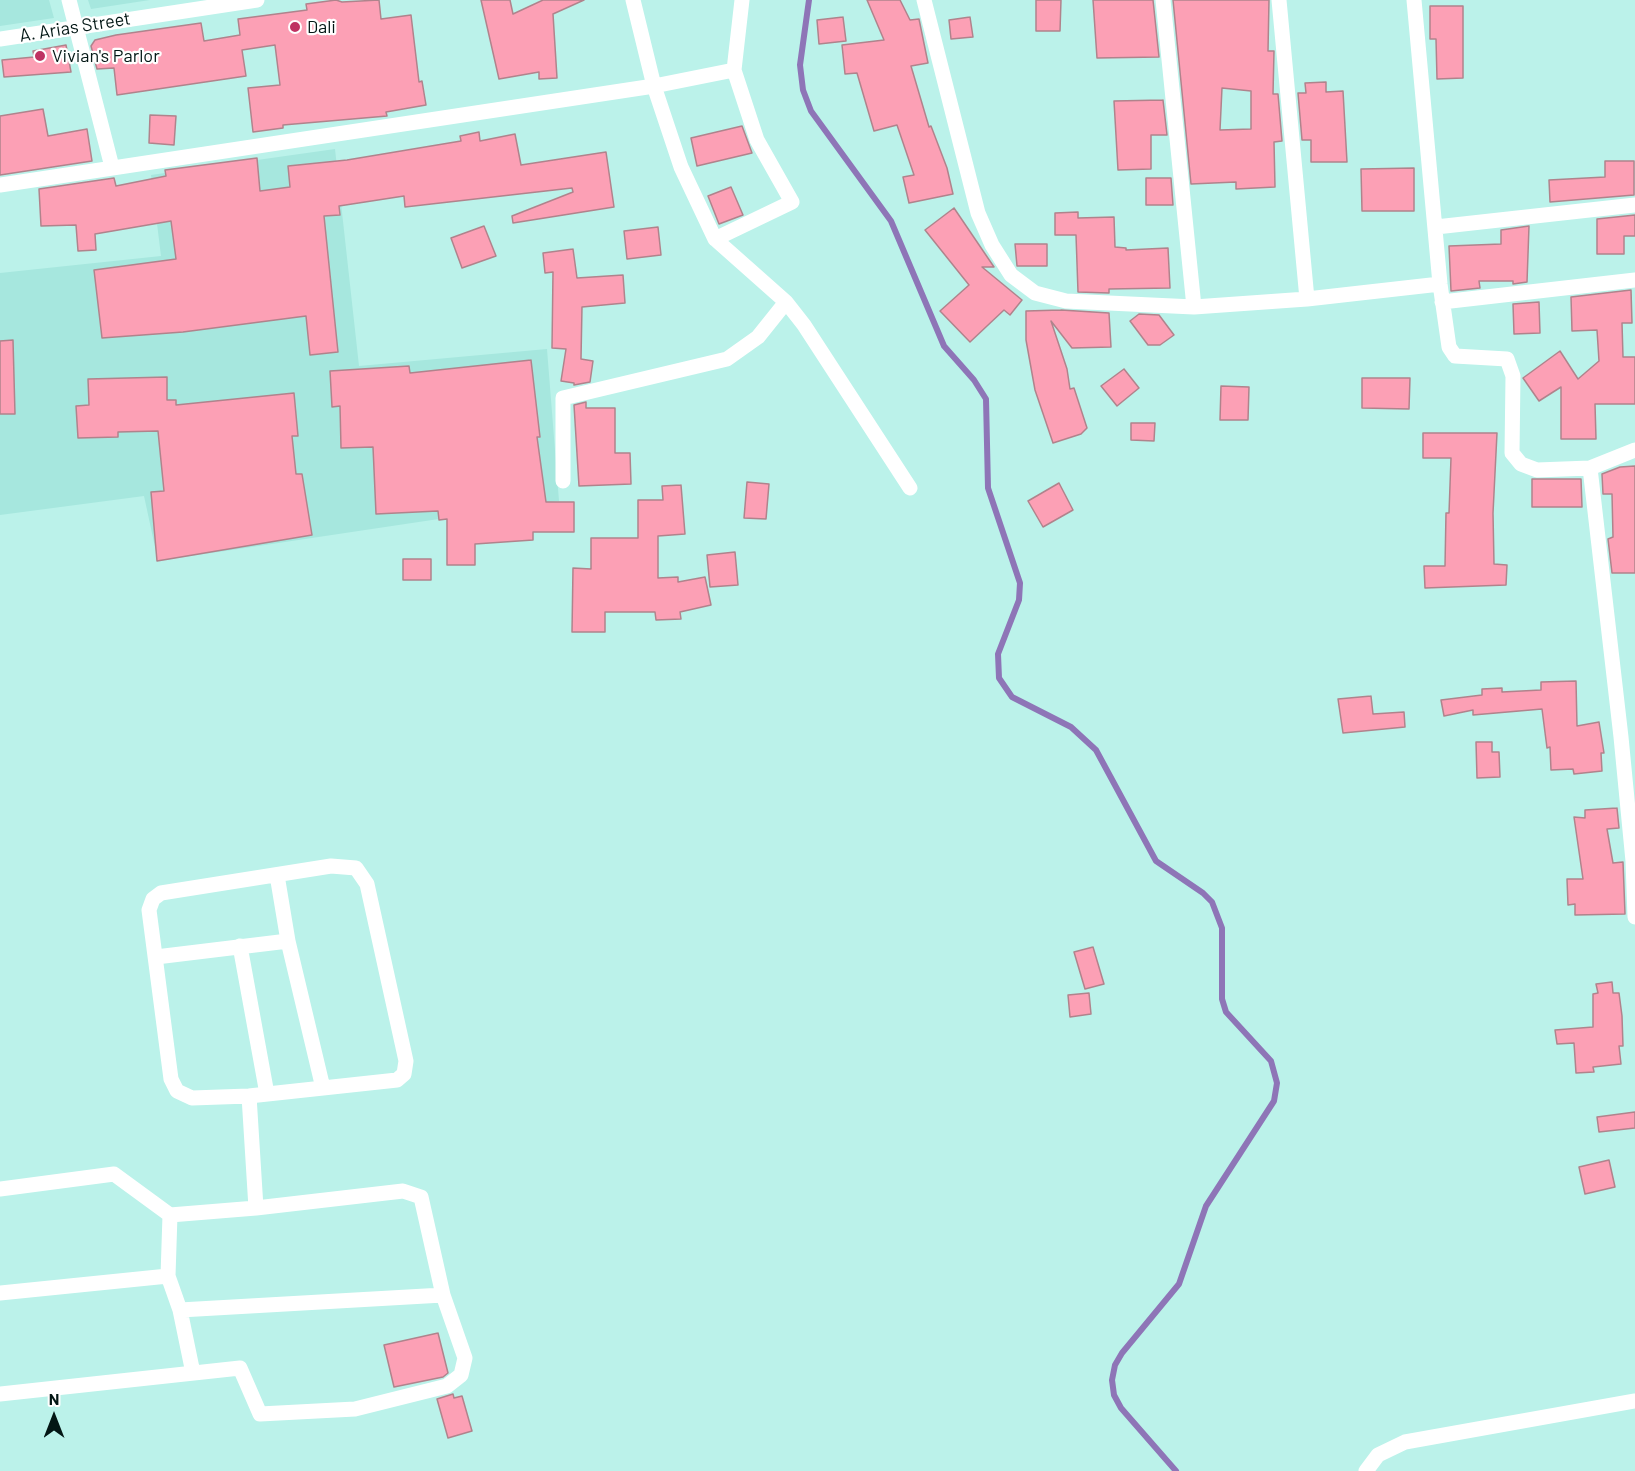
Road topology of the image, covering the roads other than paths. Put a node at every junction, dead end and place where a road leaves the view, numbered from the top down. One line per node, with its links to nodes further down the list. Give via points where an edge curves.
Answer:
1 (69, 0): 9 (street)
2 (258, 0): 9 (street, A. Arias Street)
3 (633, 0): 12 (street)
4 (742, 0): 11 (street)
5 (924, 0): 23 (street, via 978,213 1011,275 1035,293 1066,301)
6 (1162, 0): 23 (street)
7 (1280, 0): 20 (street)
8 (1414, 0): 16 (street)
9 (76, 27): 10 (street, A. Arias Street); 13 (street)
10 (0, 39)
11 (734, 70): 12 (street); 17 (street, via 757,140 792,202)
12 (654, 86): 13 (street); 17 (street, via 681,167)
13 (112, 167): 14 (street)
14 (0, 185)
15 (1635, 205): 16 (street)
16 (1436, 227): 19 (street)
17 (716, 239): 21 (street)
18 (1635, 280): 22 (street)
19 (1440, 284): 20 (street); 22 (street)
20 (1307, 299): 23 (street)
21 (786, 302): 26 (street, via 758,337 727,359 563,398); 27 (street)
22 (1442, 302): 25 (street, via 1449,347 1455,356 1507,359 1513,376 1512,453 1521,464 1538,470)
23 (1194, 307)
24 (1635, 450): 25 (street)
25 (1590, 468): 29 (street, via 1621,737)
26 (563, 481)
27 (909, 488)
28 (277, 875): 30 (street); 32 (street, via 160,893 153,898 149,910); 33 (street, via 331,866 356,868 367,884 406,1061 404,1074 397,1080)
29 (1635, 914)
30 (288, 941): 31 (street); 33 (street)
31 (240, 946): 32 (street); 34 (street)
32 (156, 957): 35 (street, via 171,1079 177,1091 192,1098)
33 (323, 1088): 34 (street)
34 (267, 1094): 35 (street)
35 (249, 1096): 37 (street)
36 (0, 1189): 38 (street, via 114,1174)
37 (256, 1208): 38 (street); 41 (street, via 403,1191 421,1197)
38 (170, 1215): 39 (street)
39 (168, 1276): 40 (street); 42 (street)
40 (0, 1293)
41 (443, 1295): 42 (street); 43 (street, via 465,1358 461,1375 447,1386 355,1409 260,1414 240,1368)
42 (180, 1310): 43 (street)
43 (193, 1373): 44 (street)
44 (0, 1394)
45 (1635, 1401): 46 (street, via 1405,1442 1378,1455)
46 (1366, 1471)

